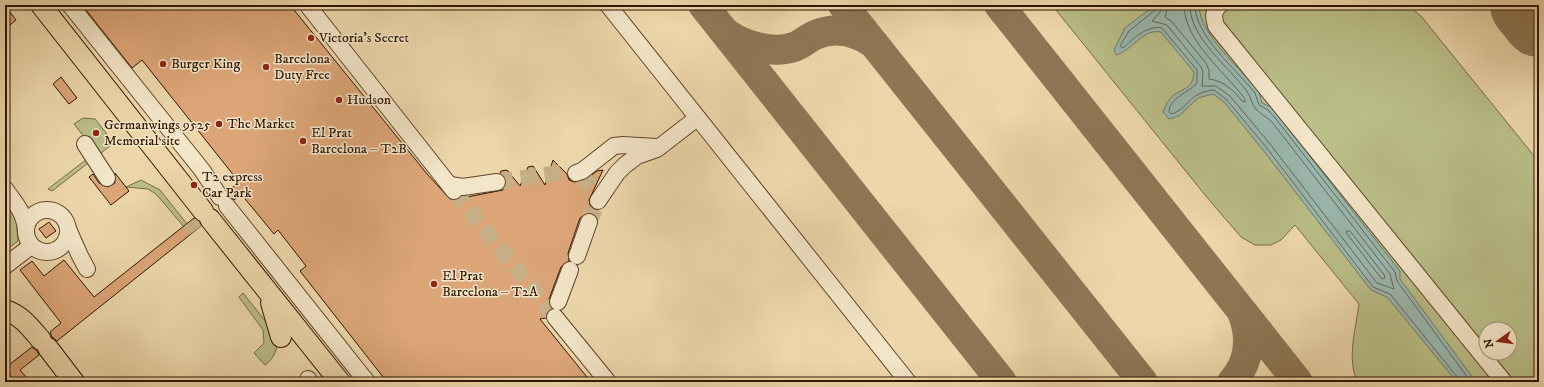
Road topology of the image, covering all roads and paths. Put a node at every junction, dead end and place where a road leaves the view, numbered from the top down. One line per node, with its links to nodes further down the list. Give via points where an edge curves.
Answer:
1 (41, 5): 19 (main road)
2 (70, 5): 24 (lane)
3 (608, 5): 6 (lane)
4 (1220, 5): 27 (lane, via 1213,16 1216,26)
5 (312, 10): 11 (lane, via 452,188)
6 (697, 118): 7 (lane); 26 (lane)
7 (665, 143): 9 (lane, via 654,147 623,144 614,146 582,171); 25 (lane, via 652,152 637,156 625,165 594,206 557,315)
8 (85, 144): 10 (lane)
9 (573, 173)
10 (107, 178)
11 (497, 182)
12 (5, 189): 13 (lane)
13 (18, 206): 14 (lane, via 30,211); 16 (lane, via 25,221)
14 (46, 210): 15 (lane, via 61,215); 16 (lane, via 34,215 26,226)
15 (68, 229): 17 (lane, via 66,242); 17 (lane, via 87,269 71,255)
16 (28, 239): 17 (lane, via 42,252); 18 (lane)
17 (55, 252)
18 (5, 266)
19 (268, 293): 21 (main road); 23 (main road)
20 (5, 310): 22 (main road, via 26,322)
21 (281, 337)
22 (74, 382)
23 (340, 382)
24 (367, 382)
25 (608, 382)
26 (908, 382)
27 (1504, 382)

